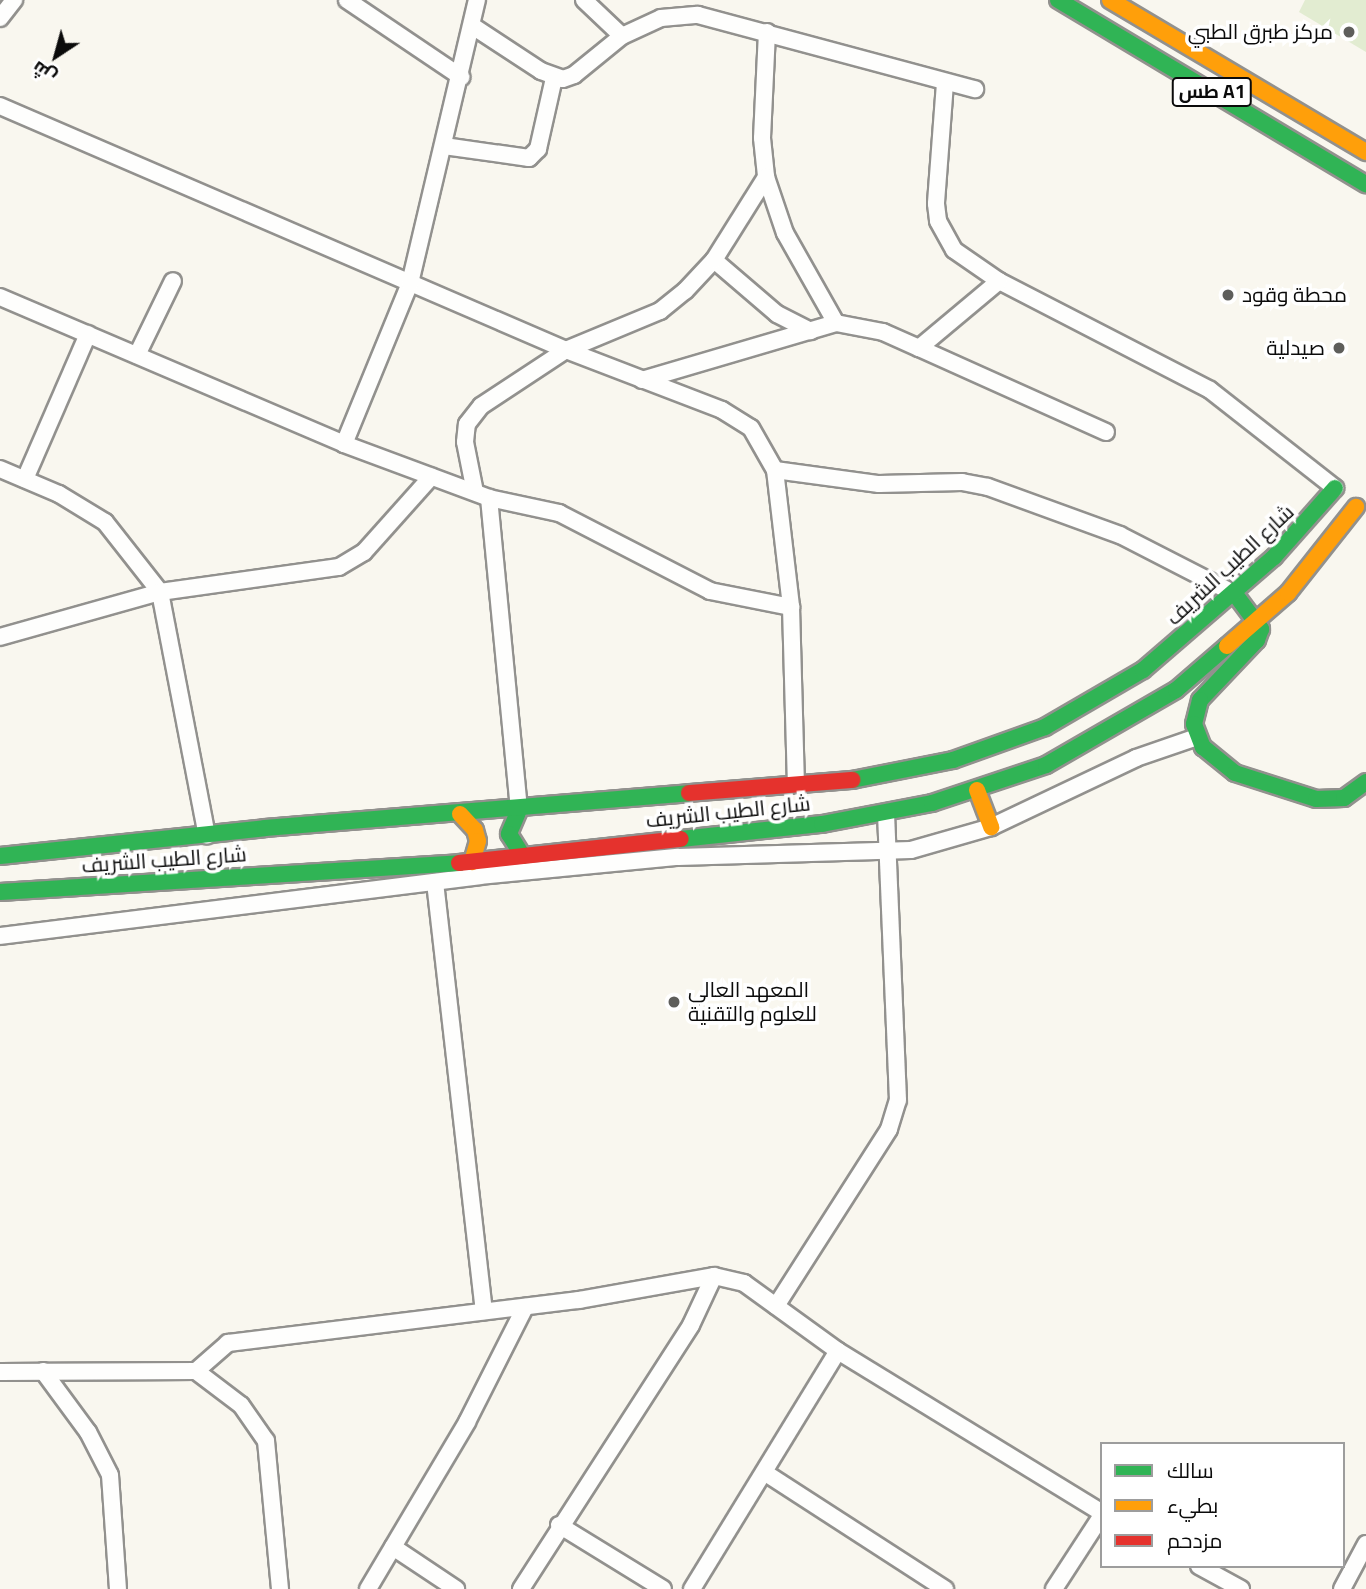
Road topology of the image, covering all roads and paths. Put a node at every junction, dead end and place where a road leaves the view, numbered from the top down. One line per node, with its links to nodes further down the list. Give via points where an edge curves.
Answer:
1 (15, 0): 8 (street)
2 (347, 0): 7 (street)
3 (477, 0): 9 (street)
4 (584, 0): 11 (street)
5 (1058, 0): 20 (main road, طس A1)
6 (1110, 0): 18 (main road, طس A1)
7 (371, 8): 12 (street)
8 (0, 18)
9 (474, 27): 12 (street); 13 (street)
10 (767, 32): 11 (street, via 698,15 661,18); 14 (street); 19 (street, via 762,138)
11 (622, 36): 13 (street, via 574,75)
12 (461, 77): 17 (street)
13 (555, 78): 17 (street, via 538,149 529,158)
14 (945, 83): 15 (street); 23 (street, via 938,221 954,250)
15 (975, 89)
16 (0, 106): 24 (street)
17 (444, 146): 24 (street)
18 (1366, 152)
19 (766, 177): 21 (street); 26 (street, via 785,233)
20 (1366, 184)
21 (714, 260): 27 (street, via 777,314); 30 (street, via 660,311)
22 (173, 281): 31 (street)
23 (999, 281): 29 (street); 39 (street, via 1210,390)
24 (410, 283): 30 (street); 34 (street)
25 (0, 297): 28 (street)
26 (836, 323): 27 (street); 29 (street, via 883,332)
27 (811, 331): 32 (street)
28 (88, 334): 31 (street); 38 (street)
29 (919, 348): 33 (street)
30 (566, 350): 32 (street); 40 (street, via 481,406 467,424 464,442)
31 (137, 355): 34 (street)
32 (642, 380): 36 (street, via 738,418 762,440)
33 (1106, 432)
34 (344, 444): 37 (street)
35 (0, 469): 38 (street)
36 (775, 470): 43 (street, via 879,484 962,482 988,487 1120,535); 44 (street)
37 (431, 477): 40 (street); 42 (street, via 364,552 339,567)
38 (25, 479): 42 (street, via 83,506 105,522)
39 (1335, 488): 43 (main road, شارع الطيب الشريف, via 1294,537)
40 (482, 495): 44 (street, via 559,513 720,595); 51 (street)
41 (1356, 507): 45 (main road, شارع الطيب الشريف, via 1293,586)
42 (160, 592): 46 (street); 55 (street)
43 (1235, 594): 45 (main road); 49 (main road, شارع الطيب الشريف, via 1143,670 1033,732 905,773)
44 (791, 607): 49 (street)
45 (1259, 620): 47 (main road, via 1257,640 1199,700 1194,724); 50 (main road, شارع الطيب الشريف, via 1197,675 1126,723 1046,765)
46 (0, 637)
47 (1197, 737): 48 (main road, via 1224,767 1304,796 1344,798); 54 (street, via 1136,758)
48 (1366, 782)
49 (796, 784): 51 (main road, شارع الطيب الشريف)
50 (978, 790): 53 (main road, شارع الطيب الشريف); 54 (main road)
51 (519, 810): 52 (main road, شارع الطيب الشريف); 58 (main road, via 509,834)
52 (460, 814): 55 (main road, شارع الطيب الشريف); 59 (main road, via 475,830 477,852)
53 (886, 814): 56 (street); 58 (main road, شارع الطيب الشريف)
54 (991, 827): 56 (street, via 943,843)
55 (207, 835): 57 (main road, شارع الطيب الشريف)
56 (890, 853): 60 (street, via 678,858); 64 (street, via 898,1100 889,1129)
57 (0, 856)
58 (523, 856): 59 (main road, شارع الطيب الشريف)
59 (472, 862): 61 (main road, شارع الطيب الشريف)
60 (435, 882): 62 (street); 66 (street)
61 (0, 892)
62 (0, 936)
63 (714, 1276): 64 (street, via 744,1283); 65 (street); 74 (street, via 691,1325)
64 (776, 1306): 67 (street)
65 (525, 1307): 66 (street); 76 (street, via 467,1422)
66 (484, 1311): 69 (street, via 229,1343)
67 (838, 1351): 71 (street); 72 (street)
68 (43, 1371): 69 (street); 70 (street); 79 (street, via 88,1432 110,1475)
69 (195, 1371): 80 (street, via 240,1405 266,1441)
70 (0, 1372)
71 (767, 1474): 85 (street); 86 (street)
72 (1100, 1513)
73 (1100, 1517): 87 (street)
74 (559, 1525): 83 (street); 84 (street)
75 (1366, 1544): 77 (street)
76 (393, 1548): 81 (street); 82 (street)
77 (1362, 1563): 89 (street)
78 (1203, 1568): 88 (street)
79 (118, 1589)
80 (280, 1589)
81 (368, 1589)
82 (456, 1589)
83 (521, 1589)
84 (663, 1589)
85 (692, 1589)
86 (945, 1589)
87 (1054, 1589)
88 (1241, 1589)
89 (1342, 1589)

